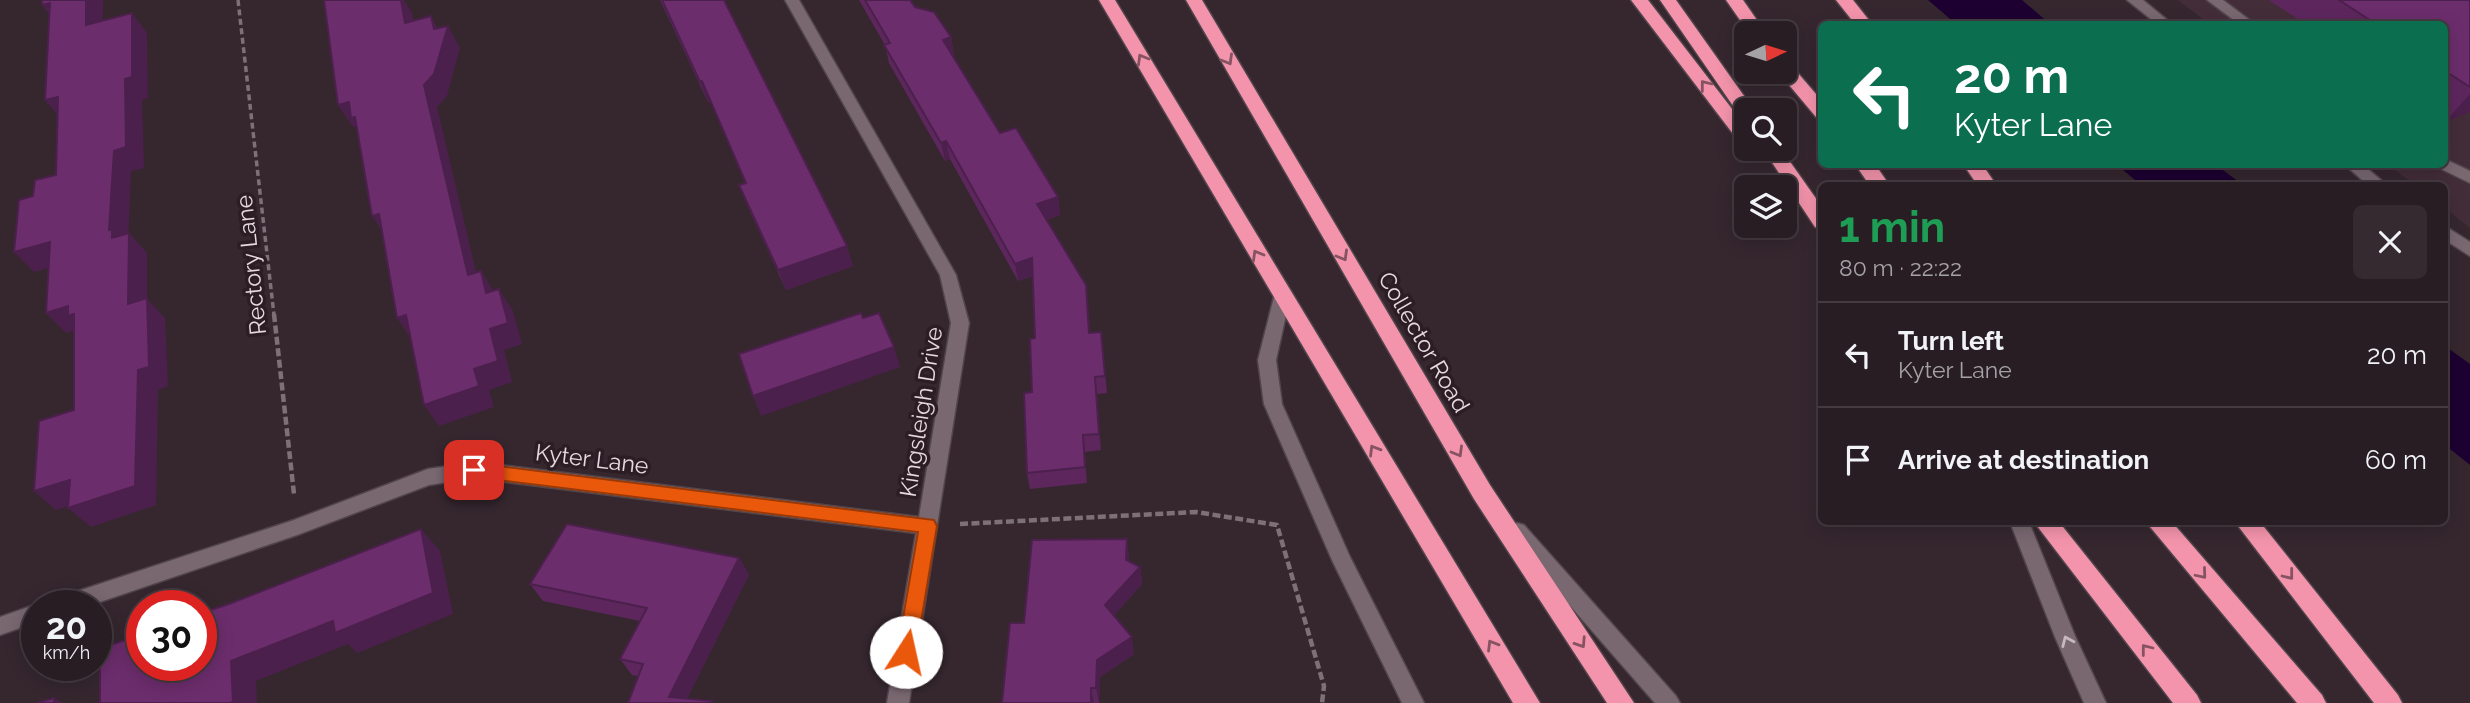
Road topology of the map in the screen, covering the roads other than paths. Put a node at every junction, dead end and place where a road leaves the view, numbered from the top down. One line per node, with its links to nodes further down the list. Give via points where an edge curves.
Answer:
1 (792, 0): 38 (street, Kingsleigh Drive, via 948,275 960,323)
2 (1107, 0): 32 (highway, one-way to 2)
3 (1194, 0): 33 (highway, Collector Road, one-way to 33)
4 (1639, 0): 17 (highway, one-way to 4)
5 (1668, 0): 15 (highway)
6 (1734, 0): 10 (highway)
7 (1844, 0): 11 (highway)
8 (2134, 0): 12 (street)
9 (2214, 0): 13 (street)
10 (1749, 21)
11 (1862, 21)
12 (2161, 21)
13 (2244, 21)
14 (1797, 83): 16 (highway)
15 (1736, 98)
16 (1818, 108)
17 (1734, 123)
18 (1763, 161): 23 (highway)
19 (1780, 161): 28 (highway)
20 (2448, 166): 24 (street)
21 (1867, 168): 25 (highway)
22 (2356, 168): 26 (street)
23 (1774, 175)
24 (2470, 178)
25 (1878, 182)
26 (2375, 182)
27 (1797, 204): 29 (highway)
28 (1818, 216)
29 (1818, 231)
30 (2448, 234): 31 (street)
31 (2470, 250)
32 (1282, 297): 43 (street, via 1267,360 1273,404); 44 (highway, one-way to 32)
33 (1482, 492): 45 (highway, Collector Road, one-way to 45); 46 (street)
34 (2021, 525): 47 (street, one-way to 34)
35 (2048, 525): 48 (highway, one-way to 35)
36 (2161, 525): 49 (highway, one-way to 49)
37 (2249, 525): 50 (highway, one-way to 50)
38 (928, 526): 39 (street, Kyter Lane, via 474,470 428,477 298,527); 42 (street, Kingsleigh Drive)
39 (108, 590)
40 (21, 619): 41 (street)
41 (0, 626)
42 (898, 703)
43 (1412, 703)
44 (1527, 703)
45 (1621, 703)
46 (1669, 703)
47 (2095, 703)
48 (2188, 703)
49 (2313, 703)
50 (2389, 703)

